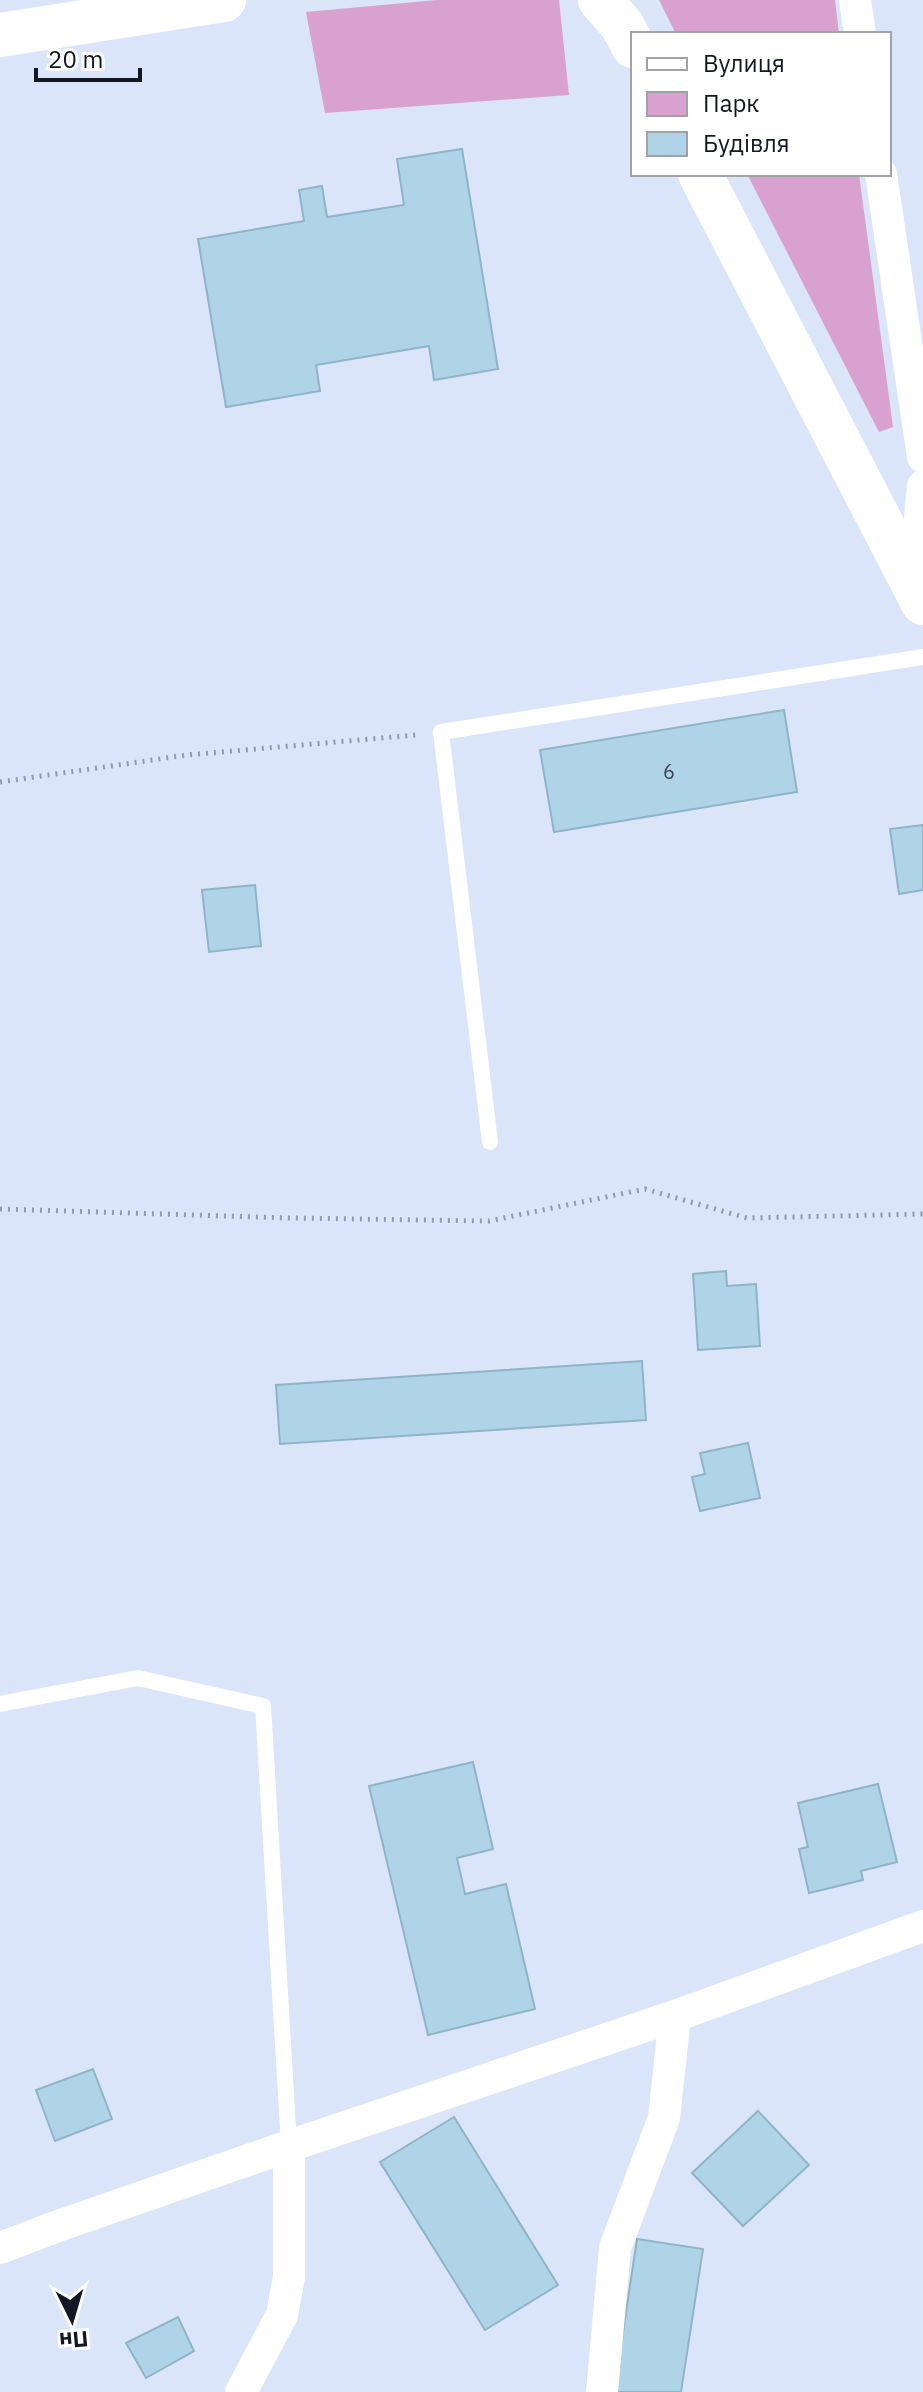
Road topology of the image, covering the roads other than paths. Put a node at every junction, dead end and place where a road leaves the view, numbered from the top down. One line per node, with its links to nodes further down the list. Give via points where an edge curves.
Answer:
1 (224, 0): 5 (main road)
2 (600, 0): 6 (main road)
3 (855, 0): 4 (street)
4 (860, 32)
5 (0, 35)
6 (631, 42)
7 (701, 176): 11 (main road)
8 (881, 176): 9 (street)
9 (923, 457)
10 (923, 486): 11 (street)
11 (918, 593)
12 (923, 657): 13 (lane, via 441,732)
13 (490, 1142)
14 (0, 1704): 17 (lane, via 138,1678 263,1706)
15 (923, 1926): 16 (street)
16 (675, 2016): 17 (street); 20 (street, via 664,2118 615,2248)
17 (289, 2146): 18 (street); 19 (street, via 289,2277 282,2315)
18 (0, 2248)
19 (241, 2392)
20 (602, 2392)

